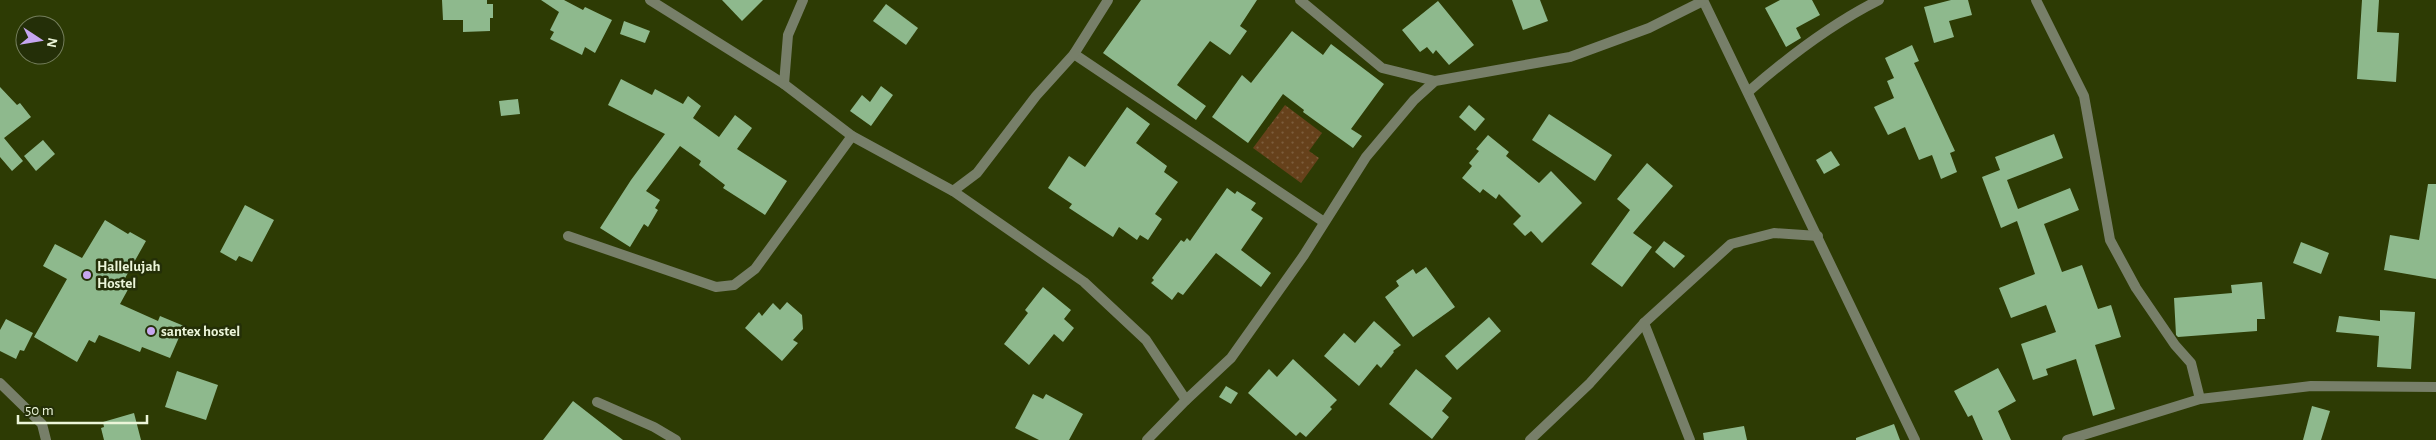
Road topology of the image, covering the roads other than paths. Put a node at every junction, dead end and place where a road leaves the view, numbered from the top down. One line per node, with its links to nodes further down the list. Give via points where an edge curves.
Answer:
1 (650, 0): 10 (street)
2 (803, 0): 10 (street, via 788,35)
3 (1108, 0): 8 (street)
4 (1300, 0): 9 (street, via 1382,68)
5 (1879, 0): 11 (street, via 1794,53)
6 (2036, 0): 20 (street, via 2084,96 2110,240 2136,288 2175,345 2191,362)
7 (1703, 1): 9 (street, via 1649,28 1570,57); 11 (street)
8 (1074, 54): 13 (street, via 1036,96 977,174); 14 (street)
9 (1435, 81): 14 (street, via 1414,100 1366,157)
10 (784, 84): 12 (street)
11 (1748, 92): 16 (street)
12 (852, 136): 13 (street); 15 (street, via 755,270 734,285 716,286)
13 (953, 191): 21 (street, via 1084,282 1146,340)
14 (1324, 222): 21 (street, via 1231,358)
15 (568, 236)
16 (1818, 236): 17 (street, via 1774,233 1731,244); 28 (street)
17 (1644, 323): 26 (street, via 1590,383); 27 (street)
18 (0, 383): 23 (street, via 42,424)
19 (2436, 387): 20 (street, via 2311,386)
20 (2200, 399): 29 (street)
21 (1186, 400): 25 (street)
22 (597, 402): 24 (street, via 654,426)
23 (46, 440)
24 (676, 440)
25 (1147, 440)
26 (1530, 440)
27 (1690, 440)
28 (1915, 440)
29 (2067, 440)

